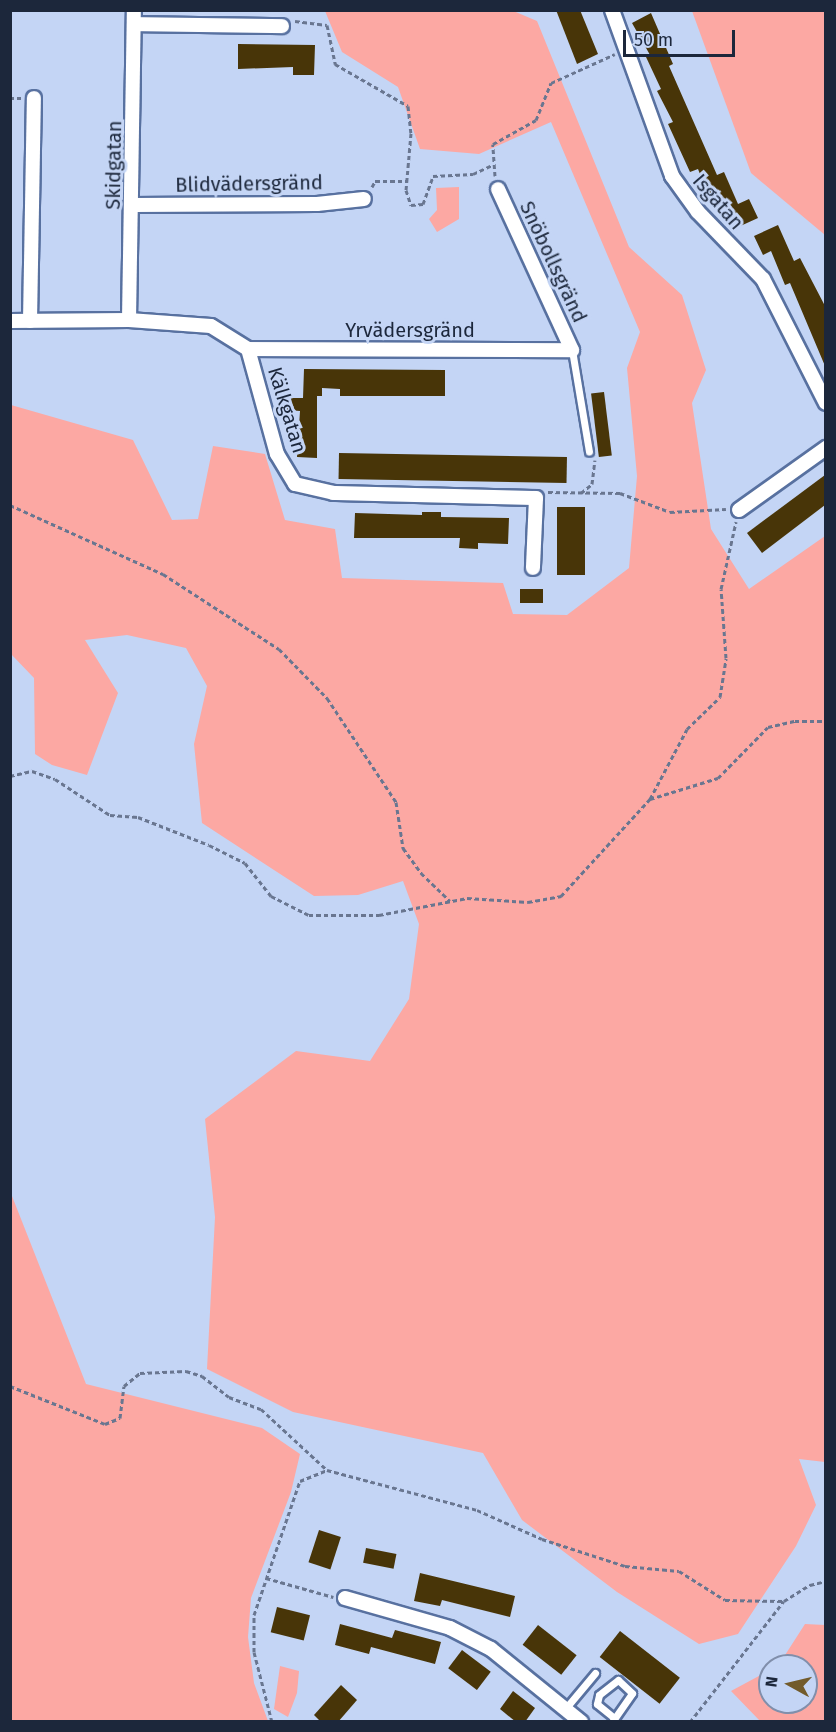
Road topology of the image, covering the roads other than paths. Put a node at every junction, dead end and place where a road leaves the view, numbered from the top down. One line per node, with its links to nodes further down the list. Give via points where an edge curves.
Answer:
1 (612, 10): 13 (street, Isgatan, via 672,176 698,212 763,279)
2 (134, 17): 3 (street); 7 (street, Skidgatan)
3 (282, 26)
4 (34, 98): 10 (street)
5 (498, 189): 12 (street, Snöbollsgränd)
6 (364, 199): 7 (street, Blidvädersgränd, via 317,204)
7 (134, 205): 8 (street, Skidgatan)
8 (129, 320): 10 (street, Kälkgatan); 11 (street, Kälkgatan, via 211,326)
9 (10, 321): 10 (street, Kälkgatan)
10 (30, 321)
11 (248, 349): 12 (street, Yrvädersgränd); 17 (street, Kälkgatan, via 276,454 295,484 333,493 536,498)
12 (572, 350): 15 (lane, via 578,366)
13 (825, 403)
14 (825, 448): 16 (street)
15 (589, 452)
16 (739, 510)
17 (533, 568)
18 (345, 1598): 20 (street, via 450,1628 491,1649)
19 (596, 1673): 20 (lane)
20 (565, 1709): 22 (street)
21 (613, 1720): 21 (lane, via 632,1693 618,1680 599,1695 597,1704)
22 (581, 1722)

